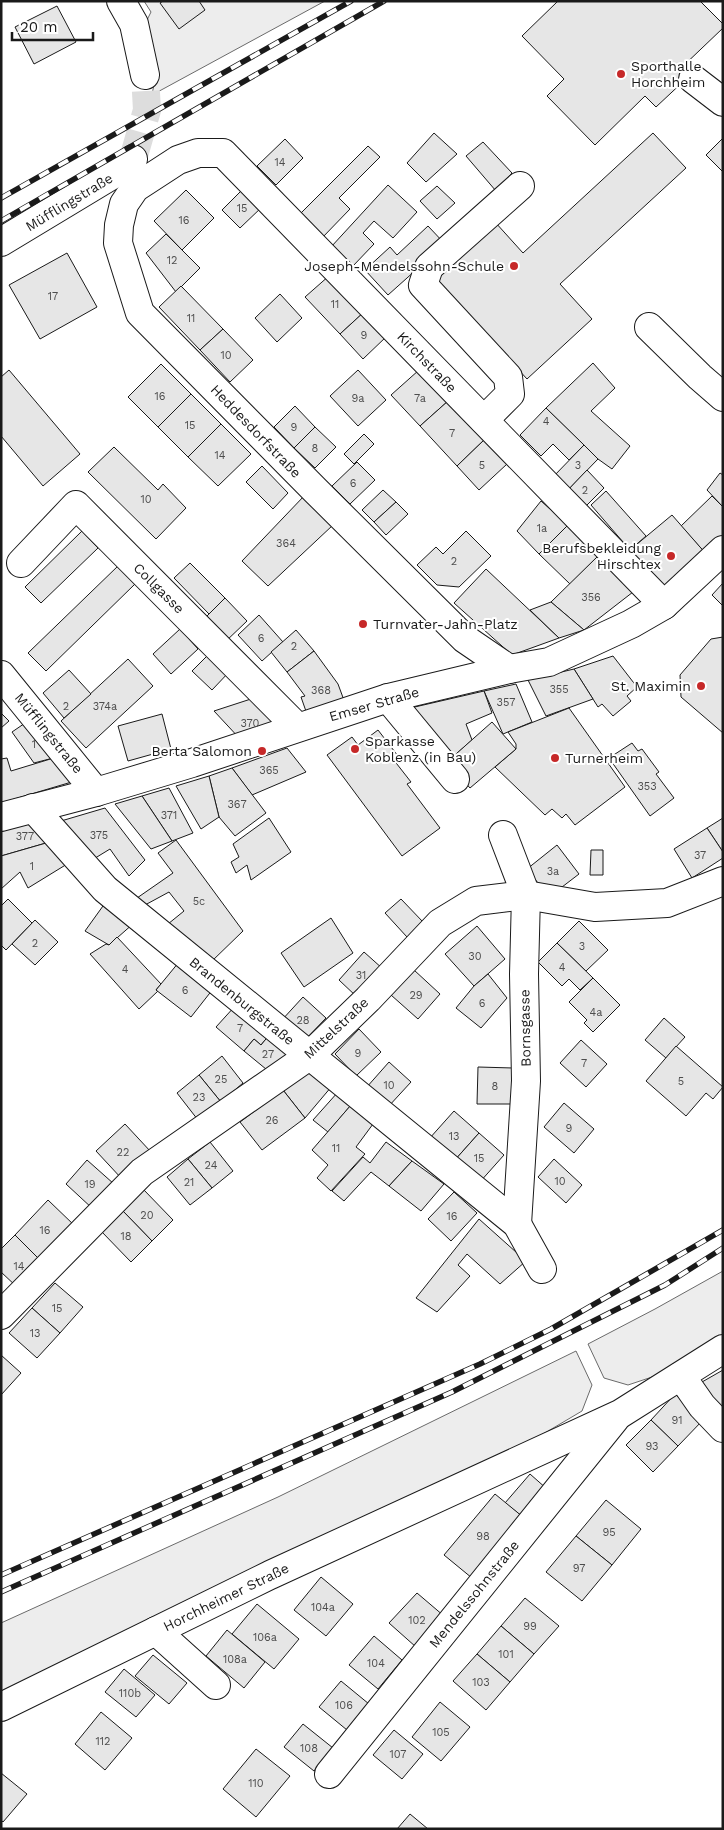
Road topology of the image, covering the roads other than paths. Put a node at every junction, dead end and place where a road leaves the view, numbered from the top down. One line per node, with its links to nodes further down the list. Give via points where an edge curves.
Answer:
1 (121, 1): 2 (street, via 134,24)
2 (145, 75)
3 (692, 79): 4 (street)
4 (723, 102)
5 (133, 159): 8 (street, Müfflingstraße, via 132,163)
6 (178, 160): 11 (street, Kirchstraße, via 198,153 224,153); 15 (street, Heddesdorfstraße, via 135,188 124,204 118,225 118,243 140,313 465,639)
7 (520, 186): 11 (street, via 429,266 423,285 508,377 510,394)
8 (1, 242)
9 (649, 327): 10 (street)
10 (723, 397)
11 (484, 420): 14 (street, Kirchstraße)
12 (723, 550): 14 (street, Emser Straße)
13 (21, 563): 18 (street, Collgasse, via 76,505)
14 (664, 605): 15 (street, Emser Straße, via 549,662)
15 (509, 669): 17 (street, Emser Straße)
16 (1, 675): 20 (street, Müfflingstraße)
17 (388, 698): 18 (street, Emser Straße); 19 (street)
18 (297, 727): 20 (street, Emser Straße)
19 (455, 779)
20 (96, 792): 21 (street, Emser Straße)
21 (33, 808): 22 (street, Emser Straße); 26 (street, Brandenburgstraße, via 105,889)
22 (1, 817)
23 (503, 835): 25 (street, Bornsgasse)
24 (723, 881): 25 (street, Mittelstraße, via 667,903 594,907)
25 (526, 895): 26 (street, Mittelstraße, via 476,901 440,923); 27 (street, Bornsgasse, via 526,1081)
26 (309, 1056): 27 (street, Brandenburgstraße); 29 (street, Mittelstraße, via 142,1172)
27 (518, 1224): 28 (street, Brandenburgstraße)
28 (542, 1268)
29 (1, 1315)
30 (723, 1349): 31 (street, Mendelssohnstraße)
31 (681, 1376): 32 (street, Mendelssohnstraße); 33 (street, via 702,1406)
32 (620, 1414): 34 (street, Mendelssohnstraße); 38 (street, Mendelssohnstraße)
33 (723, 1428)
34 (453, 1490): 35 (street, Horchheimer Straße)
35 (156, 1631): 36 (street); 37 (street, Horchheimer Straße)
36 (216, 1685)
37 (1, 1707)
38 (329, 1774)

